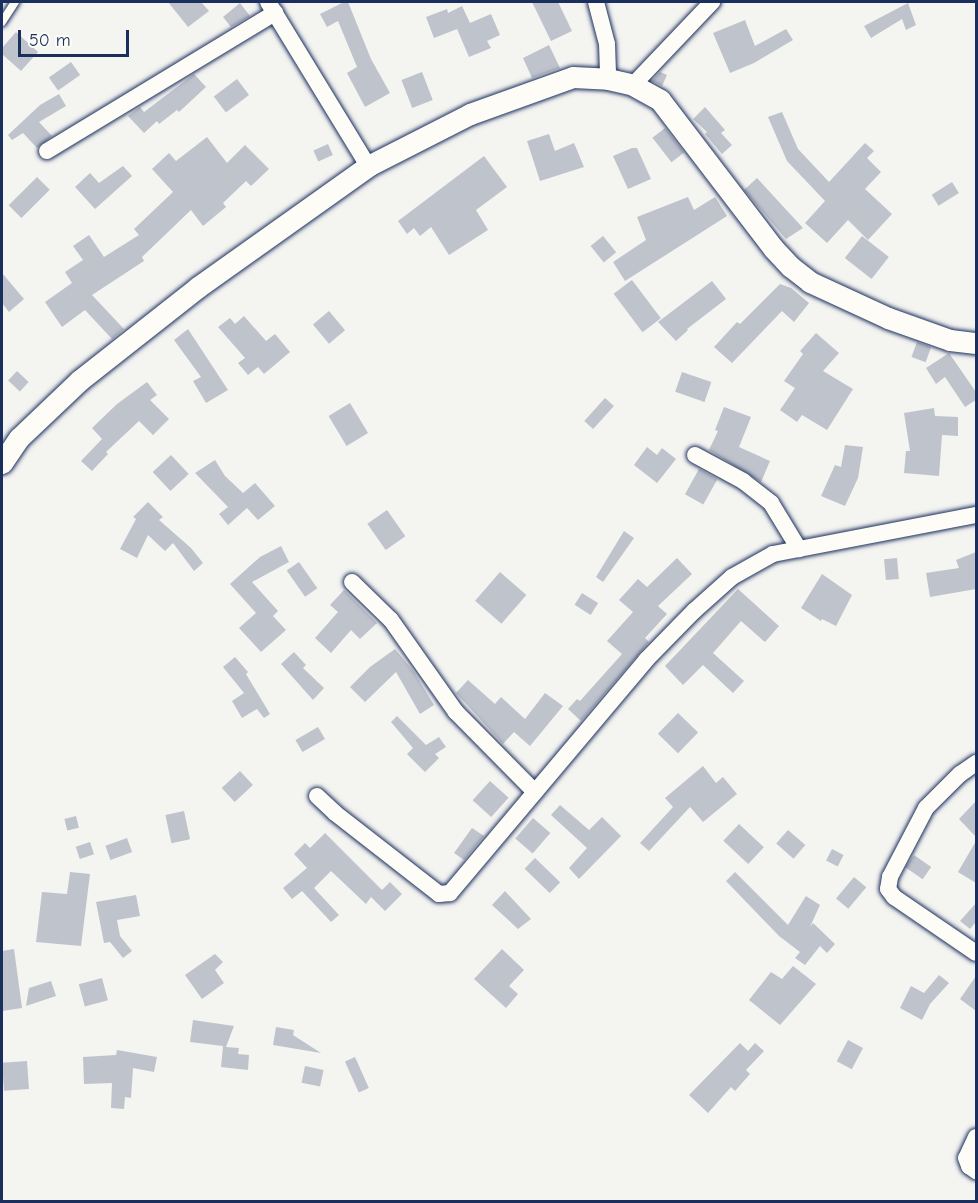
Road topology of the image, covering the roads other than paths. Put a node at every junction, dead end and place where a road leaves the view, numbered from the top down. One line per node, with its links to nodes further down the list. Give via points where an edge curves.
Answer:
1 (15, 2): 5 (lane)
2 (596, 2): 6 (street, via 607,44)
3 (712, 2): 7 (street)
4 (272, 7): 8 (street); 9 (street)
5 (2, 22)
6 (608, 79): 7 (street); 9 (street, via 573,77 480,110)
7 (633, 85): 10 (street, via 660,100 773,248 810,282 888,318 950,340)
8 (47, 152)
9 (368, 166): 12 (street, via 198,287 80,380 19,438)
10 (976, 343)
11 (695, 455): 14 (street, via 743,481 771,503)
12 (2, 463)
13 (976, 515): 14 (street)
14 (800, 549): 17 (street, via 773,554 732,577 694,611 646,660)
15 (352, 582): 17 (street, via 391,620 456,712)
16 (976, 762): 19 (street, via 927,808 890,877 888,889)
17 (535, 792): 18 (street, via 445,895 334,813)
18 (317, 796)
19 (976, 953)
20 (976, 1137): 21 (street, via 966,1158)
21 (976, 1171)

